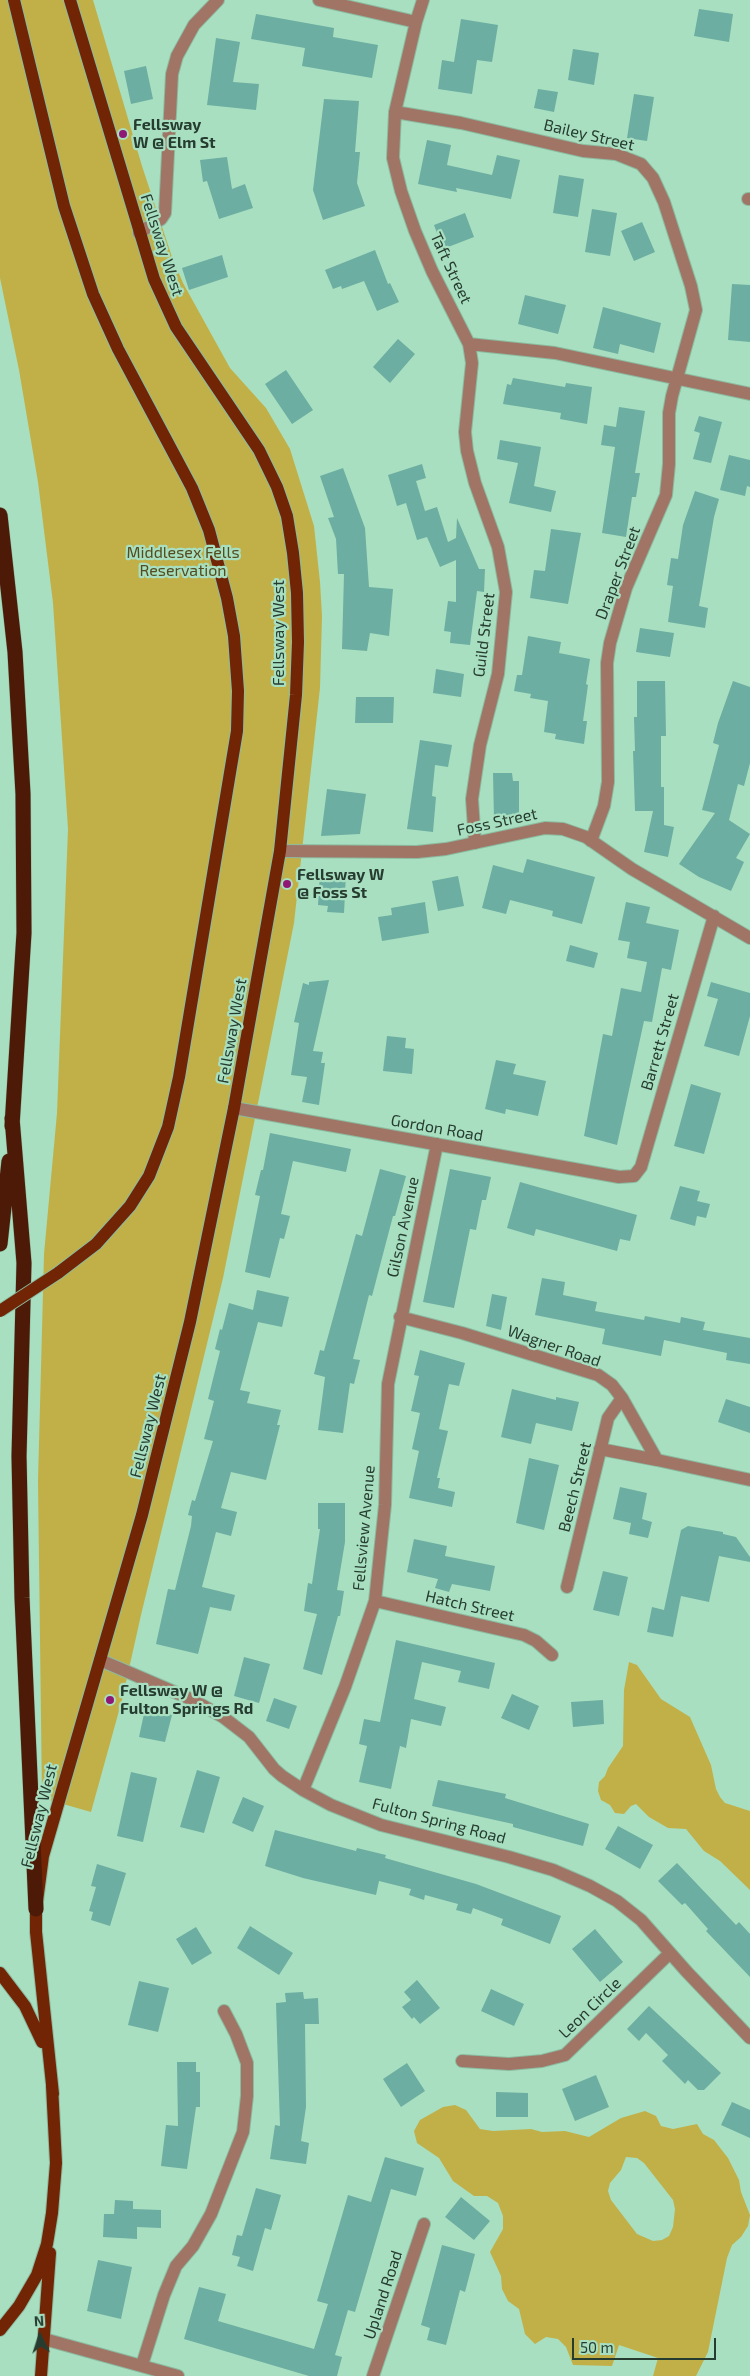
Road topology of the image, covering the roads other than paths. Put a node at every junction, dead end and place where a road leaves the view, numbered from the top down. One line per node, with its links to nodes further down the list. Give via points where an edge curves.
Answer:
1 (14, 0): 23 (main road, bridge, via 66,213 90,287 118,349 192,488 209,530 228,598 238,691 236,731 168,1127 148,1176 130,1206 96,1244)
2 (70, 0): 8 (main road, Fellsway West)
3 (218, 0): 8 (street, via 194,25 177,56 172,74 165,213)
4 (319, 0): 6 (street)
5 (424, 0): 6 (street, Taft Street)
6 (416, 22): 7 (street, Taft Street)
7 (394, 112): 9 (street, Taft Street, via 393,158 401,192 432,271); 10 (street, Bailey Street, via 461,123 583,151 616,154 641,164 653,178 664,202 696,310)
8 (139, 233): 15 (main road, Fellsway West, via 154,279 176,327 259,450 287,516 297,592 298,642 296,695)
9 (469, 344): 10 (street, via 555,353); 14 (street, Guild Street, via 472,363 465,432 467,451 502,562 506,592 498,674 480,745 472,799)
10 (676, 377): 11 (street); 13 (street, Draper Street, via 669,413 666,495 626,588 610,643 607,663 608,782 604,806)
11 (750, 394)
12 (0, 515): 19 (highway, via 16,652 24,803 24,933)
13 (591, 840): 14 (street, Foss Street, via 575,832 551,828); 16 (street, Foss Street, via 632,869)
14 (476, 843): 15 (street, Foss Street, via 417,852)
15 (280, 851): 18 (main road, Fellsway West)
16 (714, 916): 17 (street, Foss Street); 21 (street, Barrett Street, via 641,1167)
17 (750, 938)
18 (234, 1108): 20 (street, Gordon Road); 32 (main road, Fellsway West, via 190,1322 142,1515)
19 (12, 1118): 22 (highway); 34 (highway, via 24,1263 19,1456)
20 (437, 1144): 21 (street, Gordon Road, via 619,1177); 24 (street, Gilson Avenue)
21 (634, 1176)
22 (0, 1244)
23 (0, 1311)
24 (400, 1317): 25 (street, Wagner Road, via 462,1332 598,1376 612,1385); 30 (street, Fellsview Avenue, via 388,1384 385,1505)
25 (622, 1398): 26 (street, Beech Street, via 608,1418); 27 (street, Wagner Road)
26 (600, 1449): 27 (street); 29 (street, Beech Street)
27 (657, 1460): 28 (street)
28 (750, 1480)
29 (567, 1587)
30 (374, 1601): 31 (street, Hatch Street, via 524,1635); 33 (street, Fellsview Avenue, via 345,1687)
31 (552, 1655)
32 (100, 1660): 33 (street, Fulton Spring Road, via 193,1700 223,1717 249,1737 274,1769); 34 (main road, Fellsway West, via 50,1827)
33 (302, 1790): 35 (street, Fulton Spring Road, via 381,1825 509,1857 553,1870 590,1886 641,1920)
34 (36, 1909): 40 (main road, Fellsway West)
35 (670, 1954): 38 (street, Fulton Spring Road); 39 (street, Leon Circle, via 565,2055 509,2064)
36 (1, 1974): 40 (main road, via 22,2000 38,2029)
37 (224, 2012): 45 (street, via 246,2063 243,2132 211,2214 193,2246 176,2266)
38 (750, 2038)
39 (462, 2061)
40 (53, 2094): 41 (main road, via 56,2147)
41 (54, 2201): 43 (main road, via 47,2244 37,2275); 44 (main road)
42 (424, 2224): 48 (street, Upland Road)
43 (0, 2330)
44 (44, 2339): 45 (street); 46 (main road)
45 (142, 2365): 47 (street)
46 (41, 2376)
47 (178, 2376)
48 (374, 2376)

